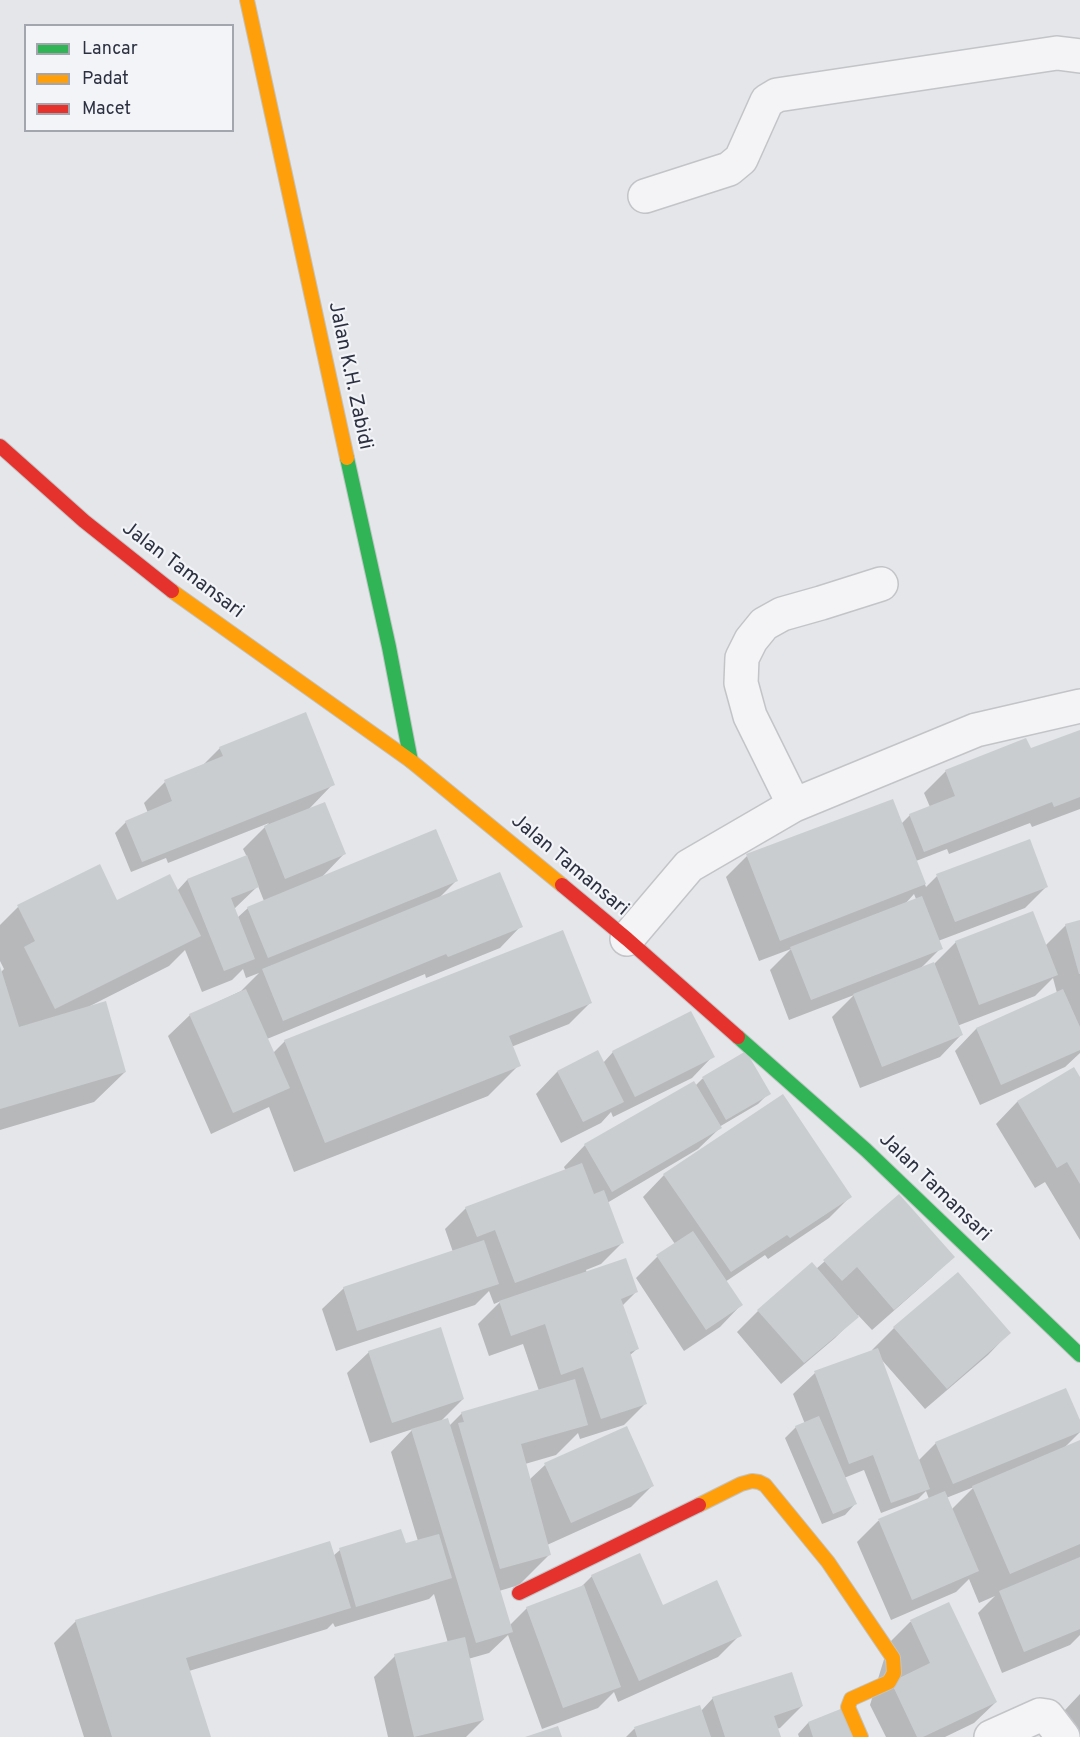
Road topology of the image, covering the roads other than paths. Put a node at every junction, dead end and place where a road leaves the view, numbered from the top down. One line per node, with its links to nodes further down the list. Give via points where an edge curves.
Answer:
1 (247, 0): 7 (main road, Jalan K.H. Zabidi)
2 (1080, 56): 3 (street, via 1057,53 777,95 767,101 741,159 729,169)
3 (645, 196)
4 (0, 446): 7 (main road, Jalan Tamansari, via 161,583)
5 (881, 584): 8 (street, via 782,614 764,624 742,658 741,683 750,716)
6 (1080, 706): 8 (street, via 976,730)
7 (411, 761): 9 (main road, Jalan Tamansari)
8 (794, 805): 9 (street, via 689,866)
9 (627, 939): 10 (main road, Jalan Tamansari, via 866,1150)
10 (1076, 1345)
11 (519, 1593): 12 (main road, via 741,1484 759,1482 828,1562 893,1658 894,1673 889,1682 851,1699 848,1707)
12 (861, 1737)
13 (991, 1737): 14 (street, via 1040,1715 1047,1716)
14 (1063, 1737)

